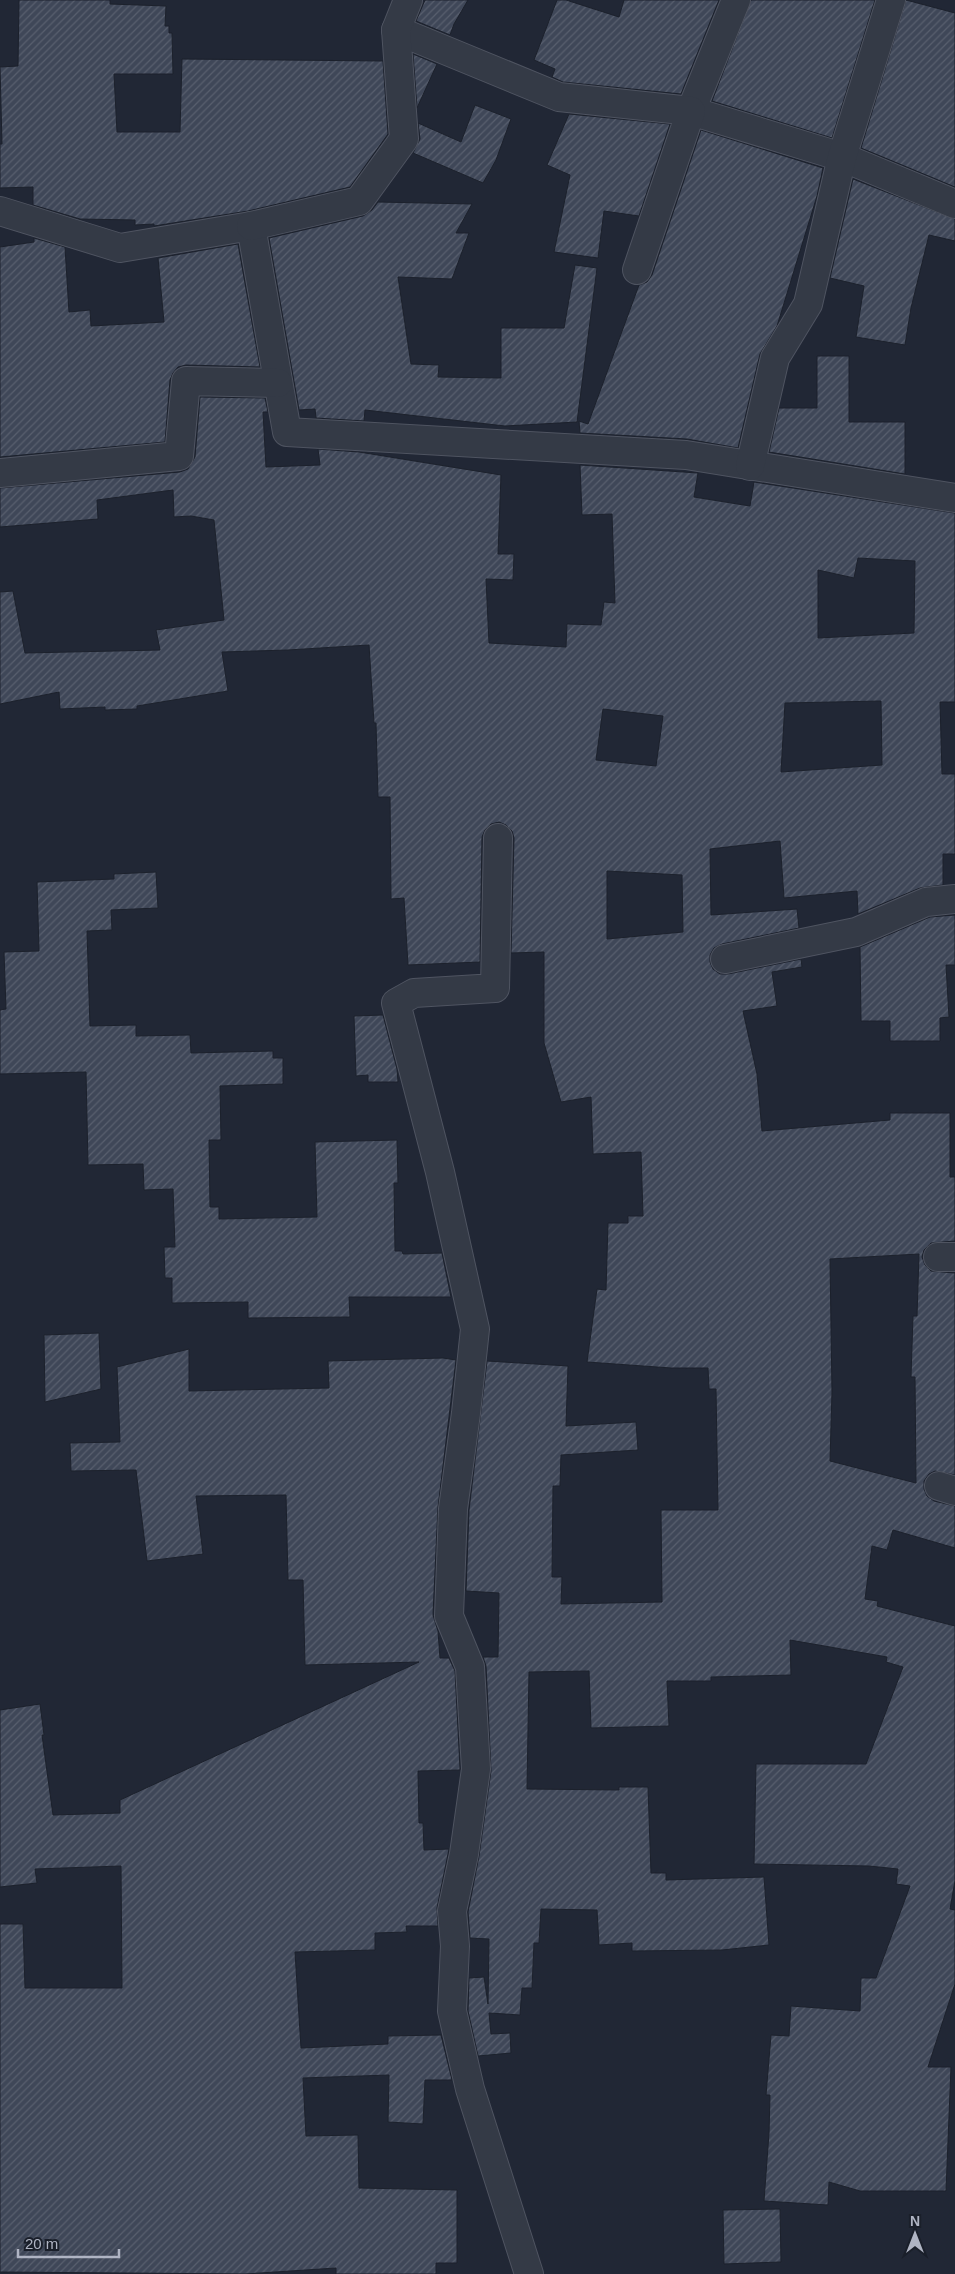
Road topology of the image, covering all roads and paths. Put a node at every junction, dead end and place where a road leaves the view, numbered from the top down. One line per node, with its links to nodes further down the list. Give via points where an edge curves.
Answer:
1 (408, 0): 4 (street)
2 (736, 0): 5 (street)
3 (891, 0): 6 (street)
4 (396, 30): 5 (street, via 559,97); 9 (street, via 404,140 359,200)
5 (691, 111): 6 (street); 10 (street)
6 (842, 157): 7 (street); 12 (street, via 808,304 775,358)
7 (955, 204)
8 (0, 211): 9 (street, via 120,248)
9 (251, 226): 11 (street)
10 (637, 270)
11 (278, 383): 12 (street, via 287,432 686,455); 13 (street, via 186,382 179,456)
12 (750, 466): 14 (street)
13 (0, 473)
14 (955, 498)
15 (498, 838): 18 (street, via 495,988 414,993 396,1003 440,1172 475,1329 453,1509 449,1616 470,1667 476,1769 452,1911 455,1946 452,2011 470,2089)
16 (955, 899): 17 (street, via 926,902 856,932)
17 (725, 959)
18 (529, 2274)

